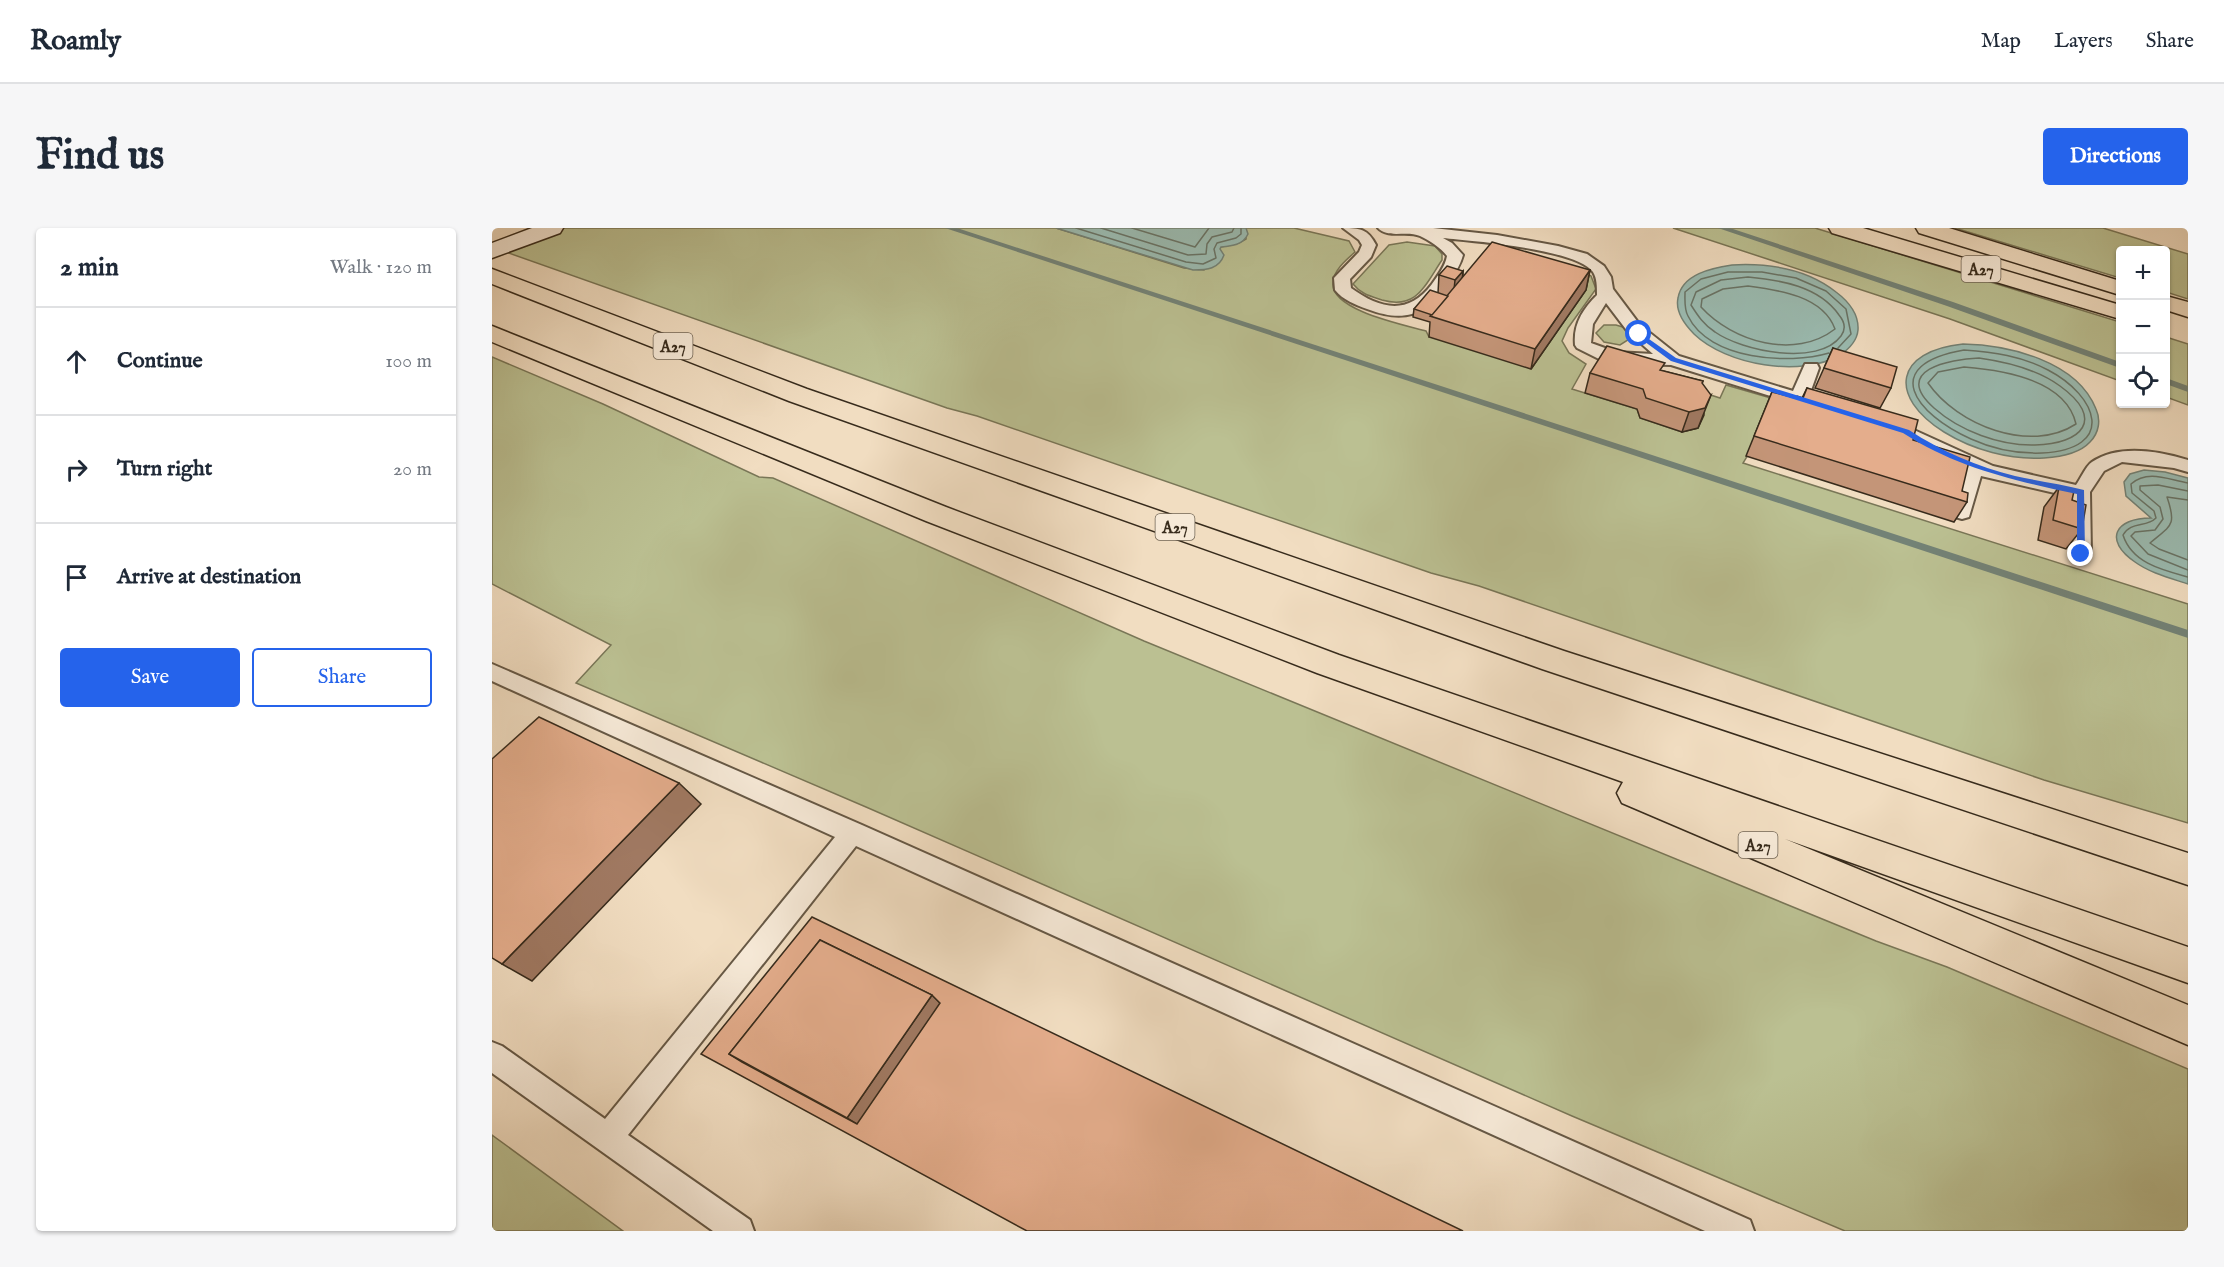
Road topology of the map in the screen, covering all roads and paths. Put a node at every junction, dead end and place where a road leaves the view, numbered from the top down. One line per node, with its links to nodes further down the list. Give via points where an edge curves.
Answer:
1 (525, 228): 8 (main road)
2 (552, 228): 9 (main road)
3 (1350, 228): 7 (lane, via 1365,237 1369,245 1366,254 1342,278 1343,290 1356,300 1400,311 1415,308 1429,298 1453,265 1455,255 1435,238)
4 (1386, 228): 7 (lane)
5 (1840, 228): 15 (highway, A27)
6 (1927, 228): 11 (highway, A27)
7 (1412, 231): 12 (lane, via 1530,245 1580,257 1596,266 1605,278)
8 (492, 241)
9 (492, 251)
10 (492, 276): 29 (highway, A27, via 798,395)
11 (2116, 286)
12 (1605, 289): 19 (lane, via 1625,320); 19 (lane, via 1605,296 1584,323 1583,345 1615,359)
13 (2170, 304): 14 (highway)
14 (2188, 310)
15 (2116, 311)
16 (2170, 327): 18 (highway)
17 (492, 333): 30 (highway, A27, via 936,514)
18 (2188, 333)
19 (1673, 360): 21 (lane)
20 (1811, 368): 21 (lane)
21 (1799, 399): 22 (lane)
22 (1842, 412)
23 (1874, 422): 24 (lane, via 1906,431)
24 (1974, 466): 26 (lane); 27 (lane)
25 (2188, 466): 26 (lane, via 2120,456 2097,467)
26 (2081, 492): 28 (lane)
27 (1962, 512)
28 (2081, 554)
29 (1553, 660): 33 (highway, A27); 34 (highway, A27)
30 (1328, 664): 35 (highway, A27); 36 (highway, A27)
31 (492, 672): 32 (lane)
32 (853, 832): 38 (lane); 40 (lane)
33 (2188, 849)
34 (2188, 869)
35 (2188, 965)
36 (2188, 1025)
37 (492, 1056): 38 (lane)
38 (608, 1138): 39 (lane)
39 (739, 1231)
40 (1739, 1231)

